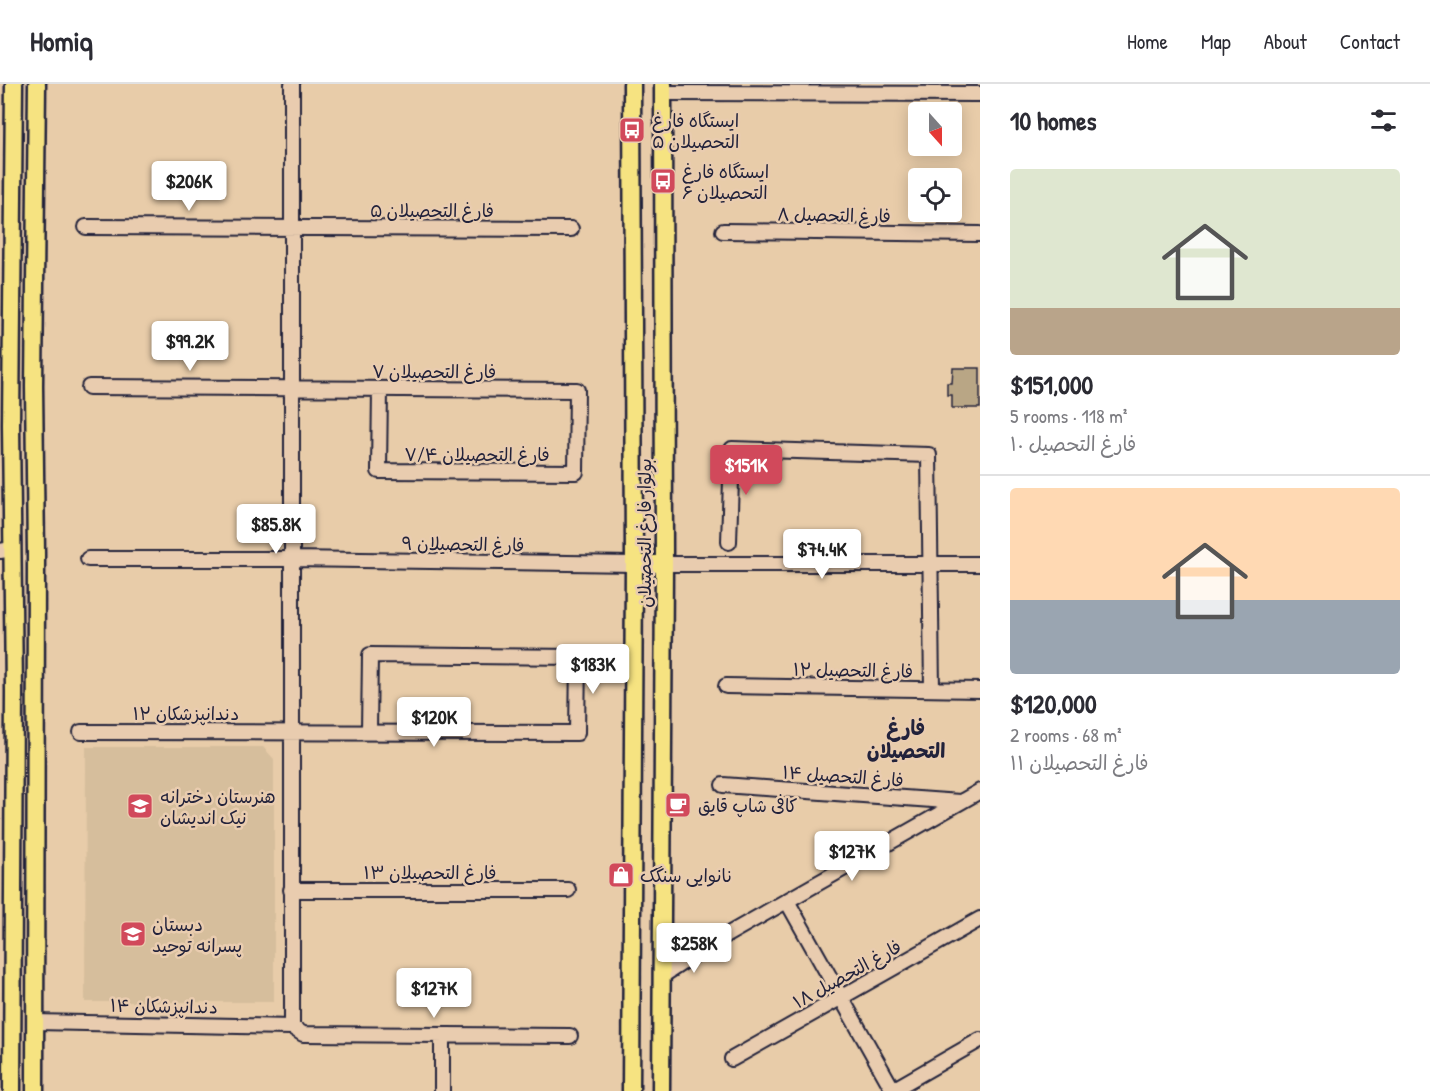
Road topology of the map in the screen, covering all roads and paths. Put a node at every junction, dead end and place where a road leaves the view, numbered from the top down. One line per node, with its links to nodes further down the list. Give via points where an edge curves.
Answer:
1 (14, 84): 17 (main road)
2 (38, 84): 18 (main road)
3 (292, 84): 8 (street)
4 (632, 84): 21 (main road, بولوار فارغ التحصیلان)
5 (663, 88): 6 (street); 22 (main road, بولوار فارغ التحصیلان)
6 (980, 94)
7 (86, 227): 8 (street, فارغ التحصیلان ۵)
8 (292, 228): 9 (street, فارغ التحصیلان ۵); 13 (street)
9 (571, 229)
10 (723, 231): 11 (street, فارغ التحصیل ۸)
11 (980, 234)
12 (89, 387): 13 (street, فارغ التحصیلان ۷)
13 (292, 388): 14 (street, فارغ التحصیلان ۷); 20 (street)
14 (380, 389): 15 (street, فارغ التحصیلان ۷, via 577,390); 15 (street, فارغ التحصیلان ۷/۴, via 379,471)
15 (576, 472)
16 (729, 542): 23 (street, via 732,449 929,455)
17 (6, 550): 18 (main road); 25 (main road)
18 (36, 554): 25 (main road); 43 (main road)
19 (88, 559): 20 (street, فارغ التحصیلان ۹)
20 (292, 559): 21 (street, فارغ التحصیلان ۹); 29 (street)
21 (634, 564): 22 (main road); 53 (main road, بولوار فارغ التحصیلان)
22 (664, 564): 23 (street); 39 (main road, بولوار فارغ التحصیلان)
23 (930, 564): 24 (street); 27 (street)
24 (980, 564)
25 (7, 567): 50 (main road)
26 (726, 686): 27 (street, فارغ التحصیل ۱۲)
27 (932, 689): 28 (street, فارغ التحصیل ۱۲)
28 (980, 690)
29 (291, 730): 30 (street, دندانپزشکان ۱۲); 31 (street, دندانپزشکان ۱۲); 35 (street)
30 (369, 731): 30 (street, دندانپزشکان ۱۲, via 370,654 578,657 577,734)
31 (81, 732)
32 (723, 786): 34 (street, فارغ التحصیل ۱۴)
33 (980, 791): 34 (street)
34 (961, 802): 37 (street)
35 (291, 890): 36 (street, فارغ التحصیلان ۱۳); 44 (street)
36 (567, 890)
37 (787, 901): 40 (street); 42 (street)
38 (980, 920): 42 (street, فارغ التحصیل ۱۸)
39 (662, 941): 40 (street); 41 (main road, بولوار فارغ التحصیلان)
40 (709, 945): 41 (street)
41 (662, 976): 54 (main road, بولوار فارغ التحصیلان)
42 (841, 998): 48 (street, فارغ التحصیل ۱۸); 49 (street)
43 (35, 1022): 44 (street, دندانپزشکان ۱۴); 51 (main road)
44 (291, 1027): 45 (street, دندانپزشکان ۱۴, via 303,1034)
45 (442, 1035): 46 (street, دندانپزشکان ۱۴); 52 (street)
46 (570, 1036)
47 (980, 1041): 49 (street)
48 (732, 1059)
49 (892, 1090)
50 (12, 1091)
51 (35, 1091)
52 (441, 1091)
53 (631, 1091)
54 (661, 1091)

